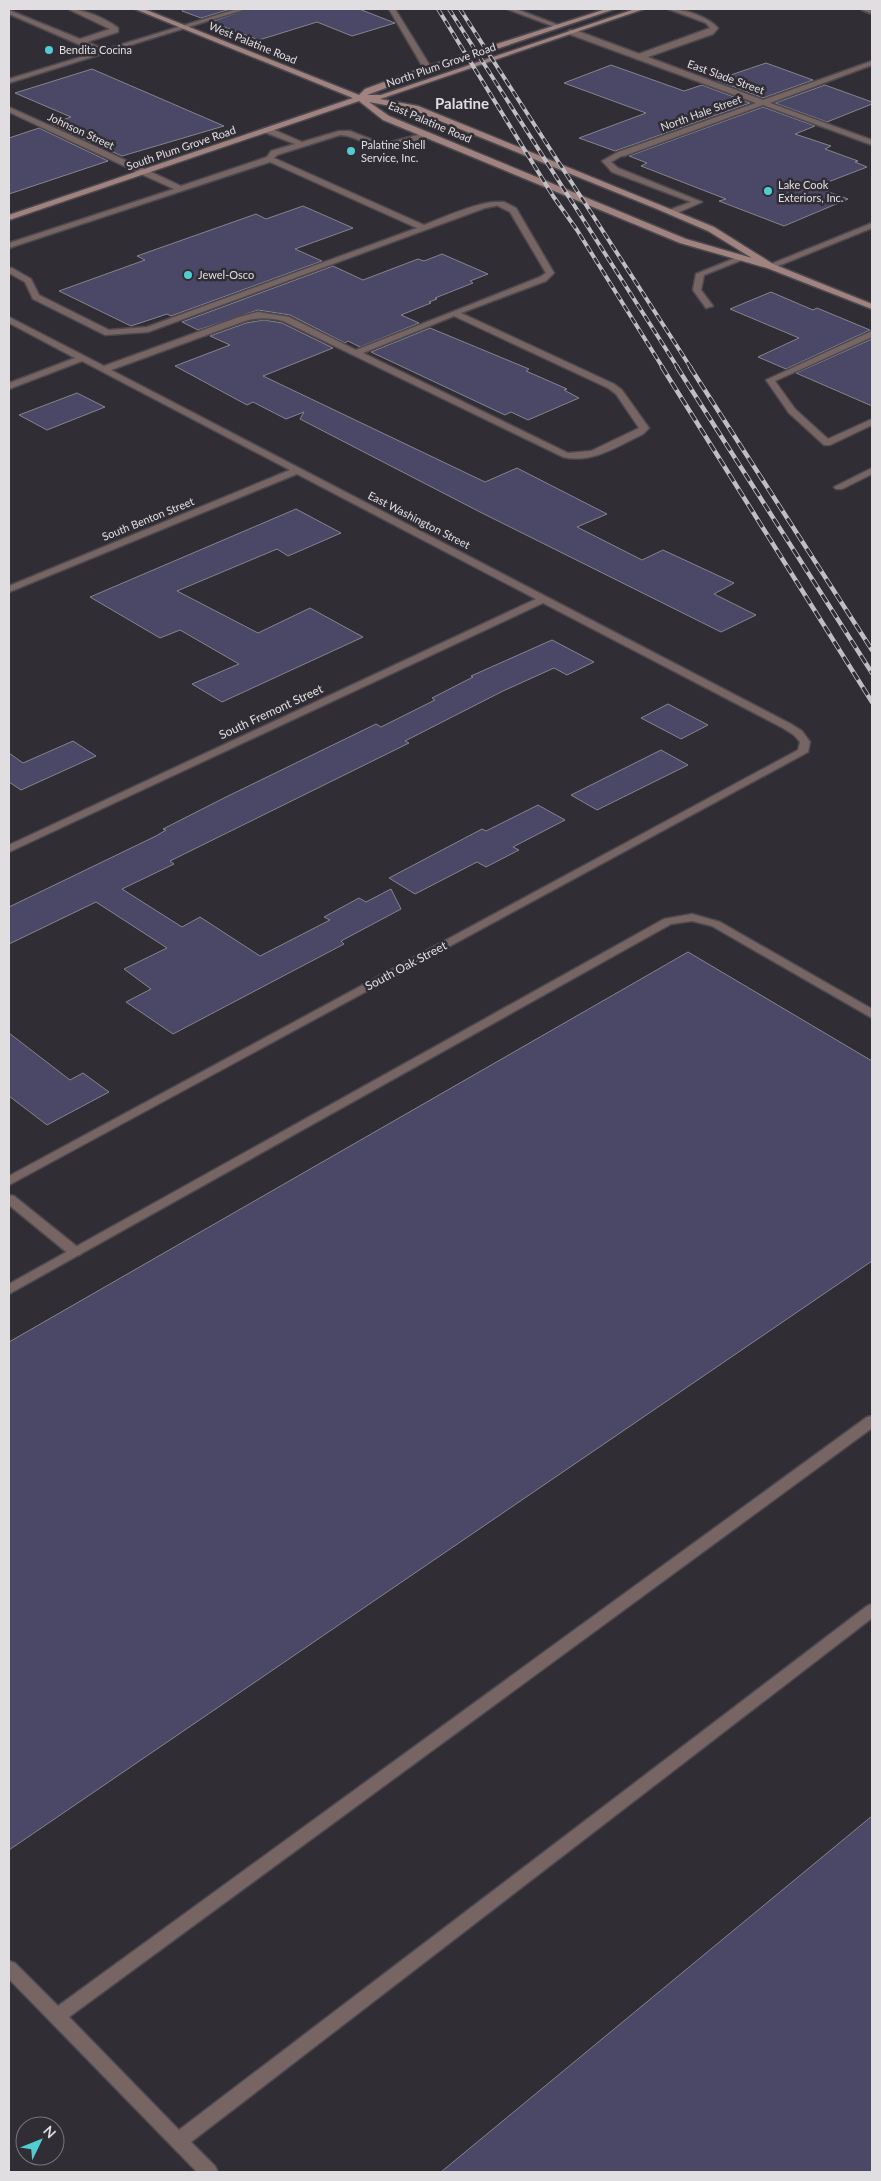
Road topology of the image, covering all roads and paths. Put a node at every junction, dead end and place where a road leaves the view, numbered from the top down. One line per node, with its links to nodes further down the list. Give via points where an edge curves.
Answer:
1 (71, 9): 15 (street, via 109,24 115,30)
2 (138, 9): 13 (main road, West Palatine Road)
3 (243, 9): 13 (street)
4 (392, 9): 19 (street)
5 (510, 9): 12 (street)
6 (612, 9): 12 (main road, North Plum Grove Road)
7 (641, 9): 14 (main road, North Plum Grove Road)
8 (671, 9): 17 (street, via 708,22 714,28)
9 (864, 9): 11 (street)
10 (9, 12): 15 (street)
11 (872, 12)
12 (558, 26): 19 (main road, North Plum Grove Road)
13 (184, 27): 16 (street); 21 (main road, West Palatine Road)
14 (572, 32): 17 (street, East Slade Street); 21 (main road, North Plum Grove Road, via 382,97)
15 (80, 42): 16 (street)
16 (104, 52): 20 (street)
17 (639, 57): 22 (street, East Slade Street)
18 (872, 63): 22 (street, North Hale Street)
19 (428, 69): 21 (main road, North Plum Grove Road, via 368,91)
20 (9, 81)
21 (360, 98): 24 (main road, South Plum Grove Road); 25 (main road, East Palatine Road, via 386,118); 31 (main road, East Palatine Road, via 415,108)
22 (764, 103): 26 (street, East Slade Street); 31 (street, North Hale Street, via 606,161 615,170 698,202)
23 (9, 110): 29 (street, Johnson Street)
24 (267, 130): 27 (street); 29 (main road, South Plum Grove Road)
25 (426, 134): 27 (street, via 389,146 346,133); 36 (main road, East Palatine Road, via 683,240)
26 (872, 143)
27 (301, 144): 28 (street, via 274,153)
28 (270, 159): 30 (street); 34 (street)
29 (144, 172): 30 (street, Johnson Street); 32 (main road, South Plum Grove Road)
30 (179, 188): 35 (street)
31 (672, 212): 37 (main road, East Palatine Road, via 711,229)
32 (9, 218)
33 (872, 225): 37 (street)
34 (424, 228): 38 (street, via 148,329 108,333 36,297 28,281); 41 (street, via 484,206 501,204 513,210 550,273 543,280)
35 (9, 246)
36 (743, 258): 37 (main road, East Palatine Road); 39 (street, via 700,274 697,290)
37 (770, 266): 40 (main road, East Palatine Road)
38 (9, 270)
39 (709, 306)
40 (872, 307)
41 (454, 313): 44 (street); 44 (street, via 611,386 619,392 644,428 590,454 574,457)
42 (9, 320): 45 (street, East Washington Street)
43 (872, 334): 48 (street, via 770,380 792,410 826,443)
44 (356, 353): 46 (street, via 286,319 258,315)
45 (83, 358): 46 (street, East Washington Street); 47 (street)
46 (104, 369): 49 (street, East Washington Street)
47 (9, 386)
48 (872, 422)
49 (297, 471): 52 (street, South Benton Street); 53 (street, East Washington Street)
50 (872, 471): 51 (street)
51 (839, 487)
52 (9, 589)
53 (543, 599): 54 (street, East Washington Street, via 787,726 805,742); 55 (street, South Fremont Street)
54 (803, 752): 57 (street, South Oak Street)
55 (9, 849)
56 (872, 1014): 59 (street, via 716,924 692,917 668,921)
57 (9, 1181)
58 (9, 1199): 59 (street)
59 (75, 1252): 60 (street)
60 (9, 1290)
61 (872, 1421): 64 (street)
62 (872, 1610): 65 (street)
63 (9, 1968): 64 (street)
64 (56, 2017): 65 (street)
65 (178, 2142): 66 (street)
66 (209, 2172)

